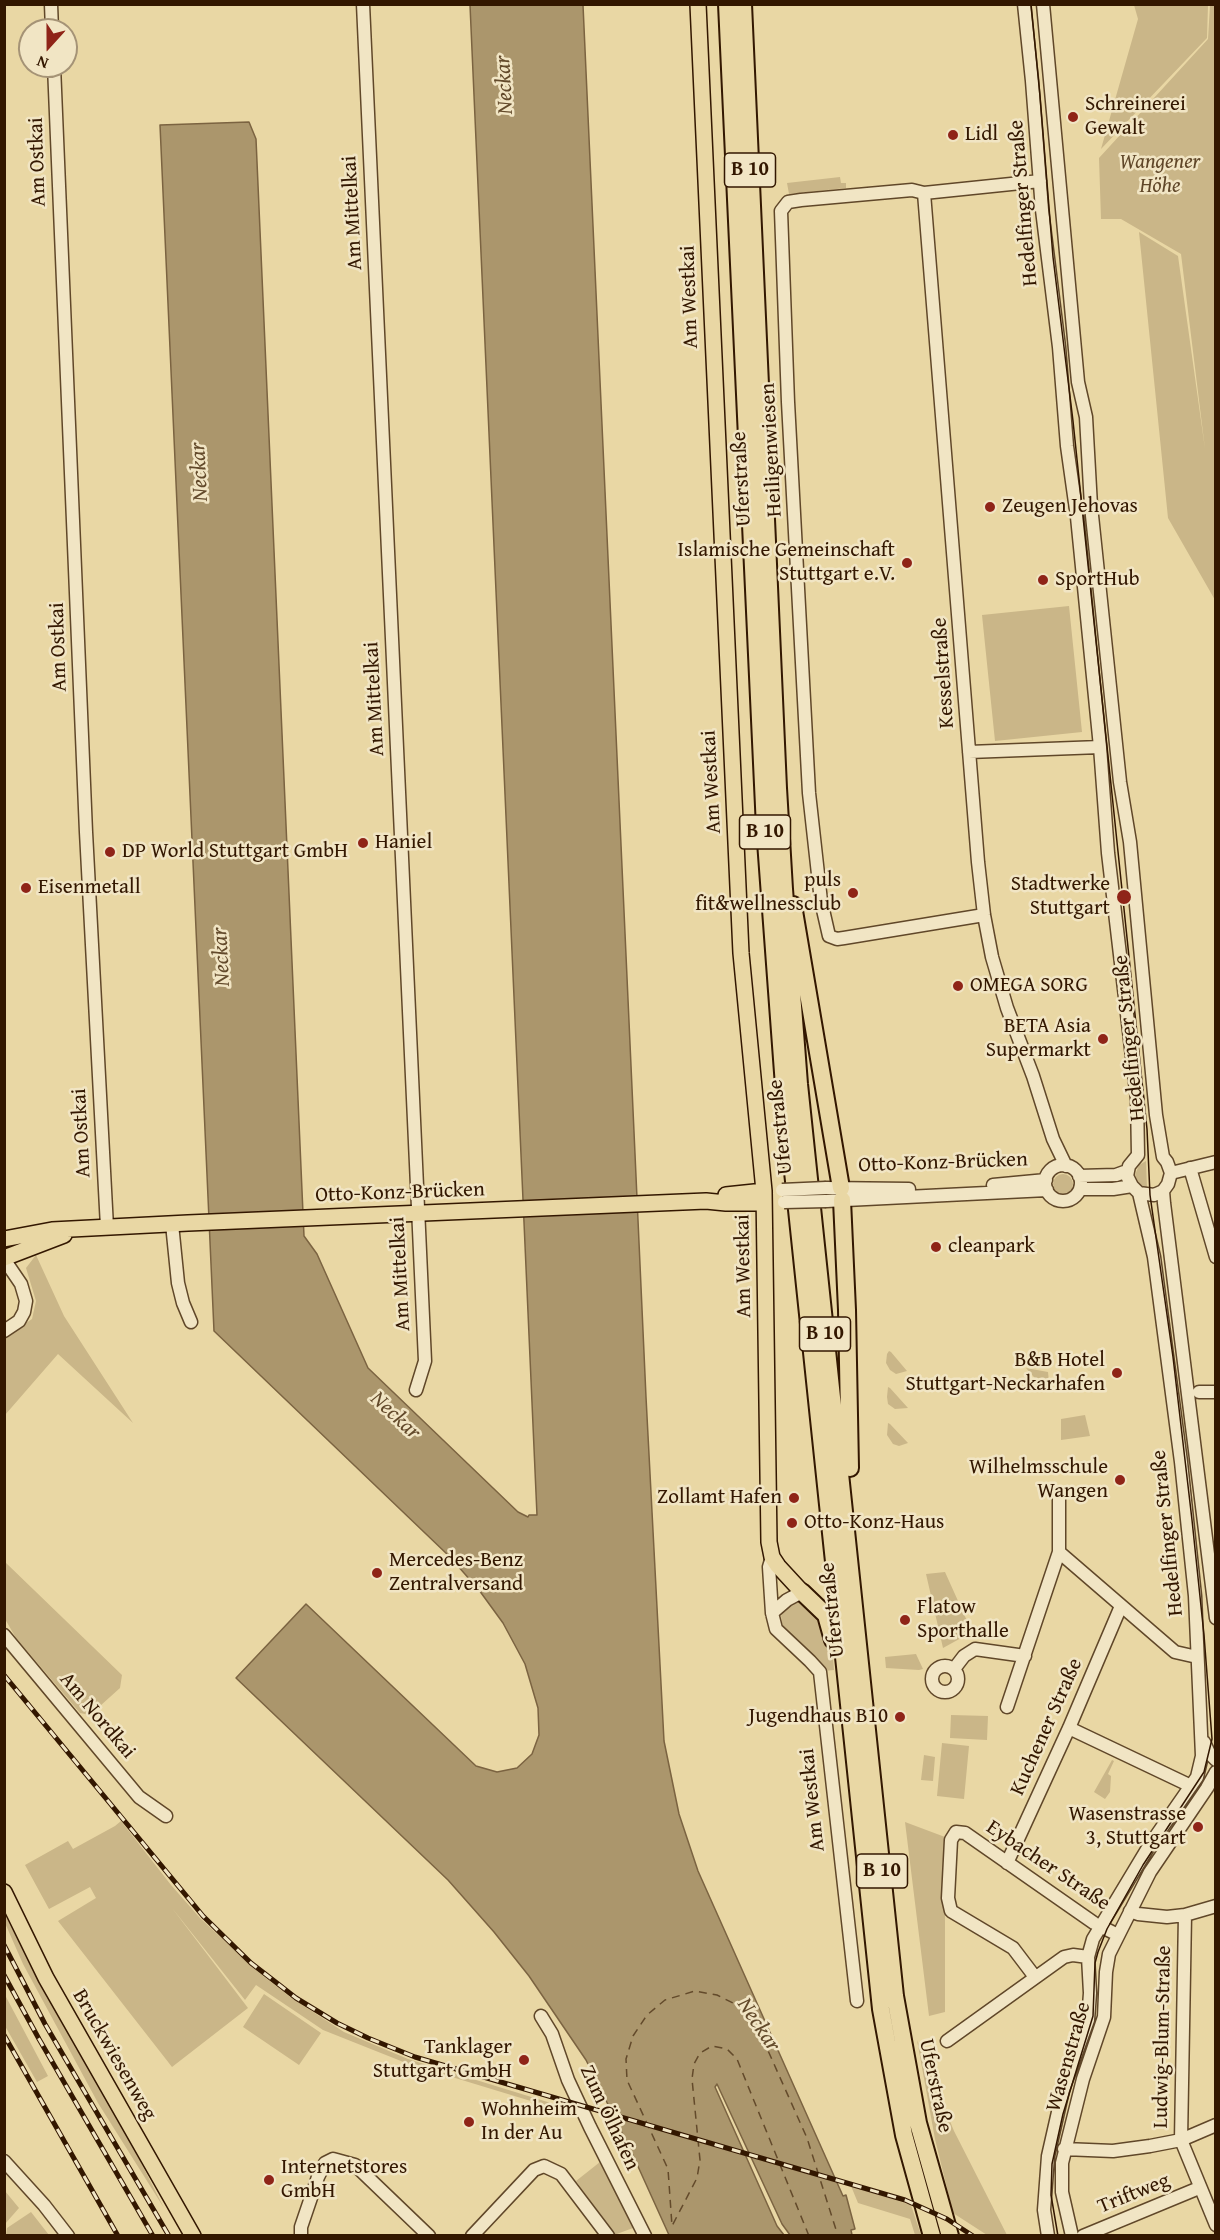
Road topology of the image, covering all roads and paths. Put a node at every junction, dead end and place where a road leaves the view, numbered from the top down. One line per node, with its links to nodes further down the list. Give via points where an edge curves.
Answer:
1 (363, 4): 34 (street, Am Mittelkai)
2 (698, 4): 33 (main road, Am Westkai, via 741,953)
3 (727, 4): 56 (highway, Uferstraße / B 10, via 770,908 784,1086)
4 (743, 4): 8 (highway, Uferstraße / B 10)
5 (752, 4): 8 (highway, B 10)
6 (1024, 4): 10 (street, Hedelfinger Straße)
7 (1042, 4): 12 (street, Hedelfinger Straße)
8 (744, 29): 18 (highway, Uferstraße / B 10)
9 (55, 78): 36 (street, Am Ostkai)
10 (1040, 181): 11 (street, Heiligenwiesen); 13 (street, Hedelfinger Straße)
11 (924, 193): 17 (street, Kesselstraße); 19 (street, Heiligenwiesen, via 912,190 801,200 788,202 781,211 808,793 829,936 837,939)
12 (1082, 397): 13 (street, via 1074,402); 15 (street, Hedelfinger Straße)
13 (1062, 399): 14 (street, Hedelfinger Straße)
14 (1067, 446): 15 (street, via 1079,442); 16 (street, Hedelfinger Straße)
15 (1089, 447): 21 (street, Hedelfinger Straße, via 1092,515)
16 (1100, 747): 17 (street); 20 (street, Hedelfinger Straße, via 1108,853 1137,1099)
17 (969, 752): 19 (street, Kesselstraße)
18 (784, 889): 32 (highway, B 10, via 794,906); 48 (highway, Uferstraße / B 10, via 799,1084)
19 (984, 915): 23 (street, Kesselstraße, via 1006,1008 1033,1076)
20 (1138, 1155): 21 (street, via 1153,1153); 25 (street)
21 (1163, 1157): 26 (street, Hedelfinger Straße)
22 (1215, 1162): 24 (street)
23 (1060, 1167): 27 (street, via 1072,1167); 28 (street, Otto-Konz-Brücken)
24 (1190, 1168): 26 (street); 39 (street)
25 (1127, 1171): 27 (street); 30 (street, Hedelfinger Straße)
26 (1171, 1173): 31 (street)
27 (1079, 1176): 29 (street)
28 (1046, 1185): 29 (street, Otto-Konz-Brücken, via 1053,1198 1066,1201); 32 (street, Otto-Konz-Brücken)
29 (1080, 1189): 30 (street, Otto-Konz-Brücken)
30 (1136, 1190): 31 (street, Otto-Konz-Brücken, via 1154,1195); 58 (street, Hedelfinger Straße, via 1154,1257 1181,1462)
31 (1163, 1191): 54 (street, Hedelfinger Straße)
32 (834, 1194): 33 (street, Otto-Konz-Brücken, bridge); 48 (highway, B 10, via 848,1310 850,1487)
33 (764, 1197): 34 (main road, Otto-Konz-Brücken, via 726,1203); 50 (main road, Am Westkai)
34 (418, 1213): 35 (main road, Otto-Konz-Brücken); 44 (street, Am Mittelkai, via 425,1361)
35 (172, 1224): 36 (main road, Otto-Konz-Brücken); 42 (street, via 178,1283)
36 (101, 1227): 37 (main road, Otto-Konz-Brücken)
37 (46, 1235): 38 (main road, Otto-Konz-Brücken); 41 (main road, Otto-Konz-Brücken)
38 (4, 1239)
39 (1213, 1240): 40 (street)
40 (1215, 1257)
41 (4, 1258): 43 (street, via 21,1284 26,1301 19,1321)
42 (191, 1322)
43 (4, 1331)
44 (416, 1390)
45 (1199, 1392): 46 (street)
46 (1215, 1392)
47 (1059, 1496): 49 (street)
48 (844, 1500): 94 (highway, Uferstraße / B 10, via 895,1996 918,2123)
49 (1059, 1552): 52 (street); 57 (street)
50 (772, 1557): 51 (main road); 53 (street, Am Westkai)
51 (802, 1592): 53 (street); 56 (highway, B 10, via 826,1615 835,1647)
52 (1121, 1606): 58 (street, via 1175,1652); 61 (street, Kuchener Straße)
53 (772, 1613): 77 (street, Am Westkai, via 776,1629 820,1672)
54 (1215, 1618)
55 (4, 1635): 67 (street, Am Nordkai, via 140,1797)
56 (843, 1656): 93 (highway, Uferstraße / B 10, via 881,2009 904,2135)
57 (1025, 1656): 59 (street, via 975,1649); 60 (street)
58 (1197, 1657): 62 (street, Hedelfinger Straße)
59 (954, 1669)
60 (1007, 1707)
61 (1069, 1728): 66 (street); 68 (street, Kuchener Straße)
62 (1202, 1736): 63 (street); 64 (street, Hedelfinger Straße)
63 (1215, 1762): 64 (street)
64 (1200, 1768): 66 (street, Wasenstraße)
65 (1215, 1772): 71 (street, Wasenstraße, via 1149,1872)
66 (1191, 1786): 73 (street, Wasenstraße)
67 (166, 1816)
68 (1007, 1863): 73 (street, Eybacher Straße); 76 (street, Eybacher Straße, via 965,1833 956,1832 951,1840 951,1911 1013,1948)
69 (4, 1892): 87 (main road, Bruckwiesenweg, via 46,1978)
70 (1215, 1906): 72 (street)
71 (1130, 1911): 72 (street, via 1167,1917); 74 (street, Wasenstraße)
72 (1185, 1915): 81 (street, Ludwig-Blum-Straße)
73 (1100, 1926): 74 (street, Eybacher Straße); 75 (street, Wasenstraße)
74 (1118, 1935): 82 (street, Wasenstraße, via 1107,1964 1104,2017)
75 (1088, 1957): 76 (street, via 1064,1957); 95 (street, Wasenstraße, via 1088,2020 1063,2090 1048,2156 1044,2210)
76 (1035, 1977): 79 (street)
77 (857, 2001)
78 (541, 2016): 92 (street, Zum Ölhafen, via 590,2127)
79 (947, 2041)
80 (1215, 2125): 81 (street)
81 (1180, 2140): 82 (street, via 1113,2151); 84 (street, Ludwig-Blum-Straße)
82 (1064, 2149): 96 (street, Wasenstraße, via 1062,2192)
83 (4, 2161): 86 (street)
84 (1199, 2188): 85 (street, Ludwig-Blum-Straße); 97 (street, Triftweg)
85 (1215, 2225)
86 (68, 2235)
87 (193, 2235)
88 (301, 2235): 89 (street, via 318,2177 325,2163 333,2159 355,2165)
89 (429, 2235)
90 (472, 2235): 91 (street, via 534,2170 544,2166 561,2174)
91 (608, 2235)
92 (645, 2235)
93 (932, 2235)
94 (950, 2235)
95 (1048, 2235)
96 (1072, 2235)
97 (1083, 2235)

